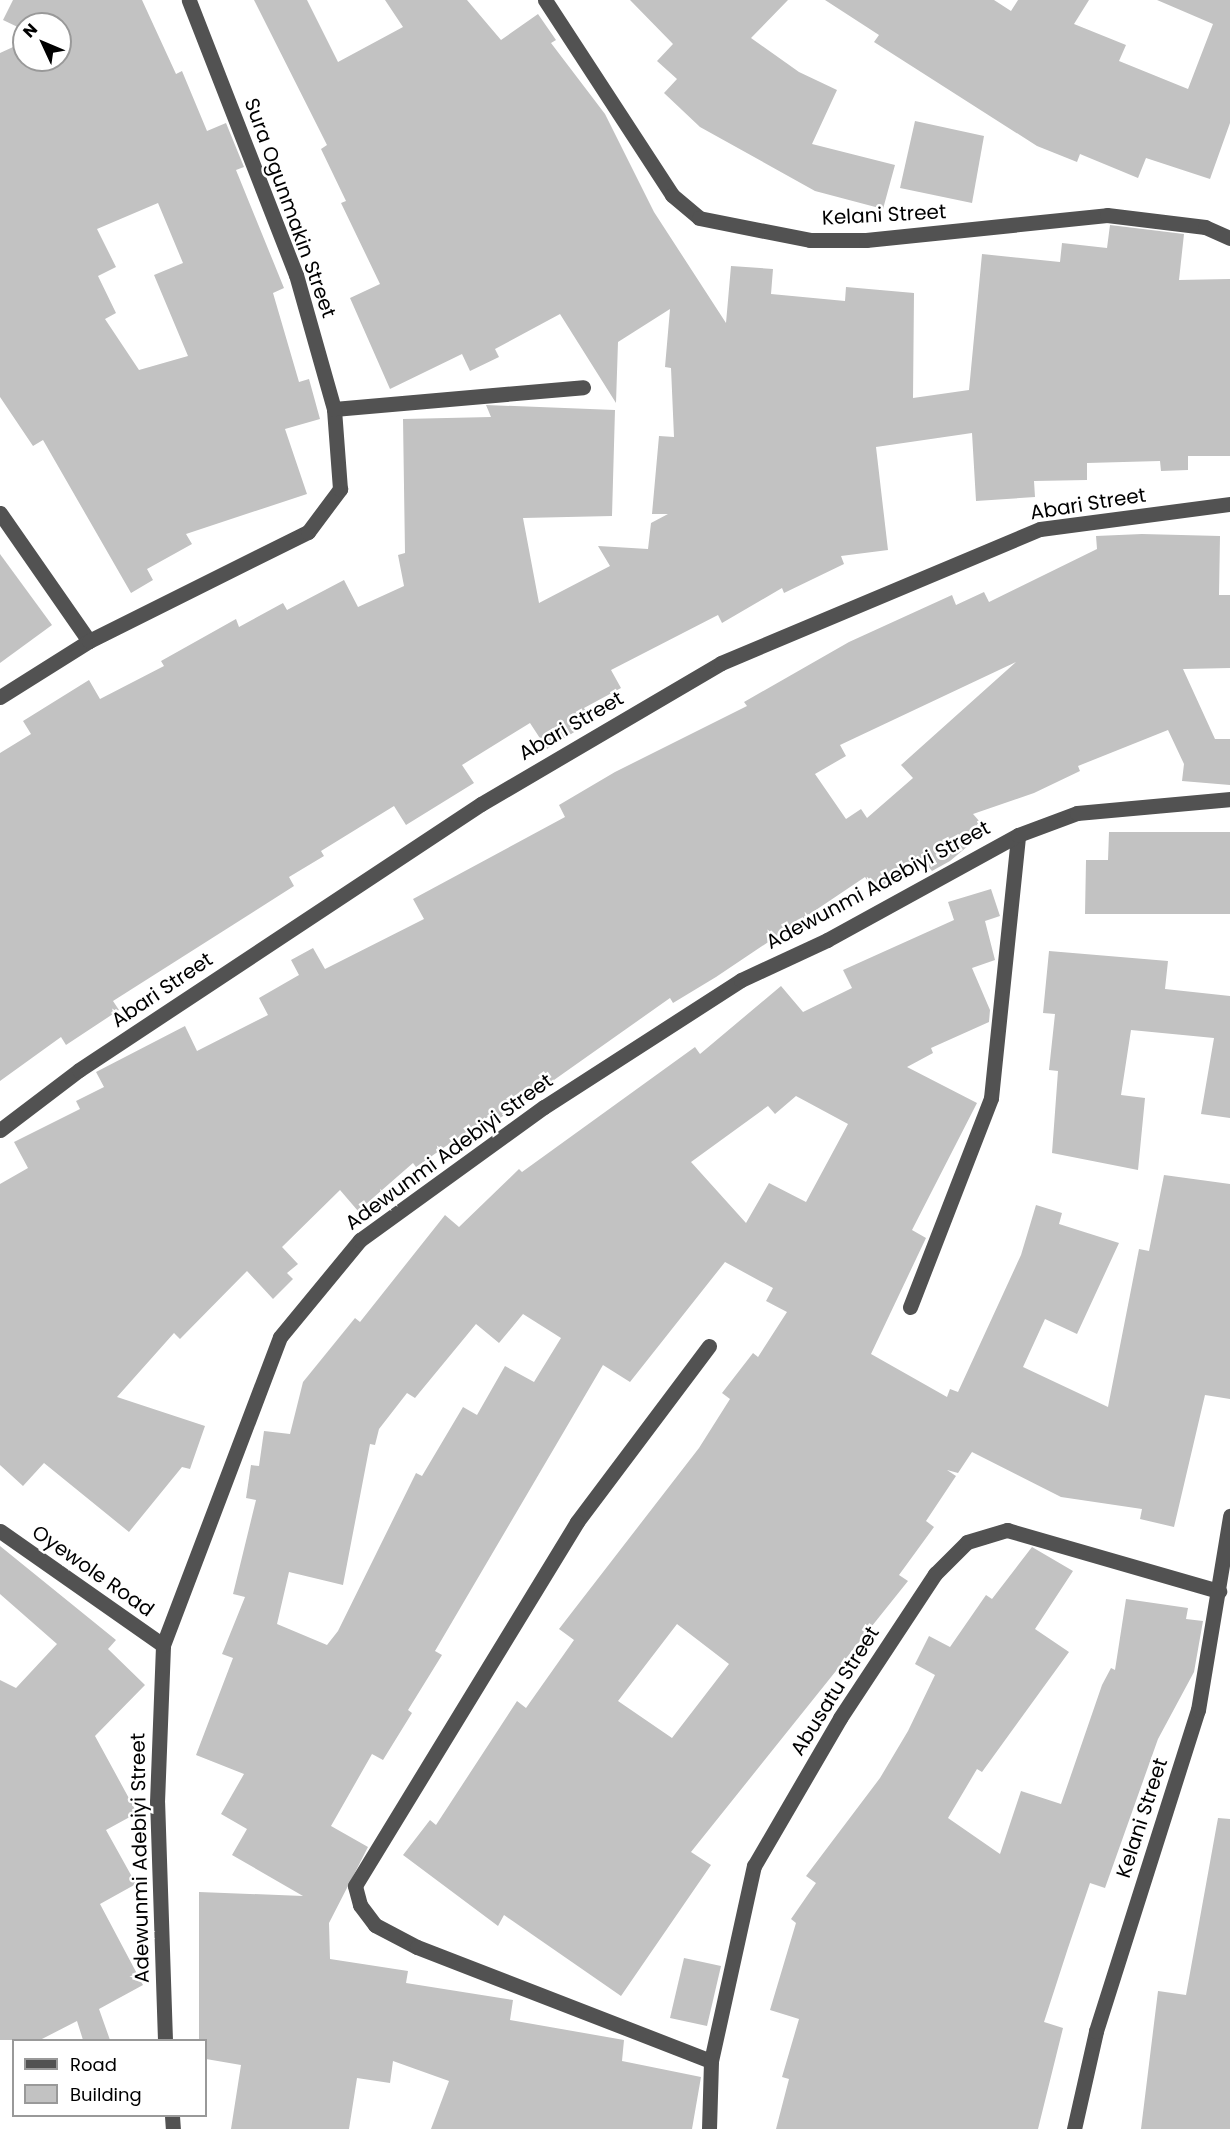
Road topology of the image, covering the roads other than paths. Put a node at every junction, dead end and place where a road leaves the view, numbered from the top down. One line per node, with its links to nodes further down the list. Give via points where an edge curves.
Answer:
1 (189, 0): 5 (street, Sura Ogunmakin Street, via 296,275)
2 (545, 0): 3 (street, Kelani Street, via 672,195 699,218 810,240 866,240 1107,215 1205,227)
3 (1230, 238)
4 (583, 387): 5 (street)
5 (334, 409): 8 (street, Sura Ogunmakin Street, via 340,489 308,532)
6 (1230, 504): 12 (street, Abari Street, via 1040,529 721,663 481,804 79,1070)
7 (0, 513): 8 (street)
8 (89, 641): 9 (street)
9 (0, 697)
10 (1230, 799): 11 (street, Adewunmi Adebiyi Street, via 1077,813)
11 (1018, 835): 13 (street, via 991,1098); 18 (street, Adewunmi Adebiyi Street, via 827,940 741,980 544,1107 360,1240 280,1337)
12 (0, 1130)
13 (910, 1307)
14 (709, 1346): 20 (street, via 577,1522 355,1886 360,1905 375,1925 417,1947)
15 (1230, 1516): 17 (street, Kelani Street)
16 (0, 1531): 18 (street, Oyewole Road)
17 (1219, 1591): 20 (street, Abusatu Street, via 1007,1530 967,1542 935,1574 840,1718 754,1866); 22 (street, Kelani Street, via 1198,1710 1096,2031)
18 (163, 1645): 19 (street, Adewunmi Adebiyi Street, via 156,1802)
19 (165, 2039)
20 (711, 2061): 21 (street, Abusatu Street)
21 (709, 2129)
22 (1074, 2129)

